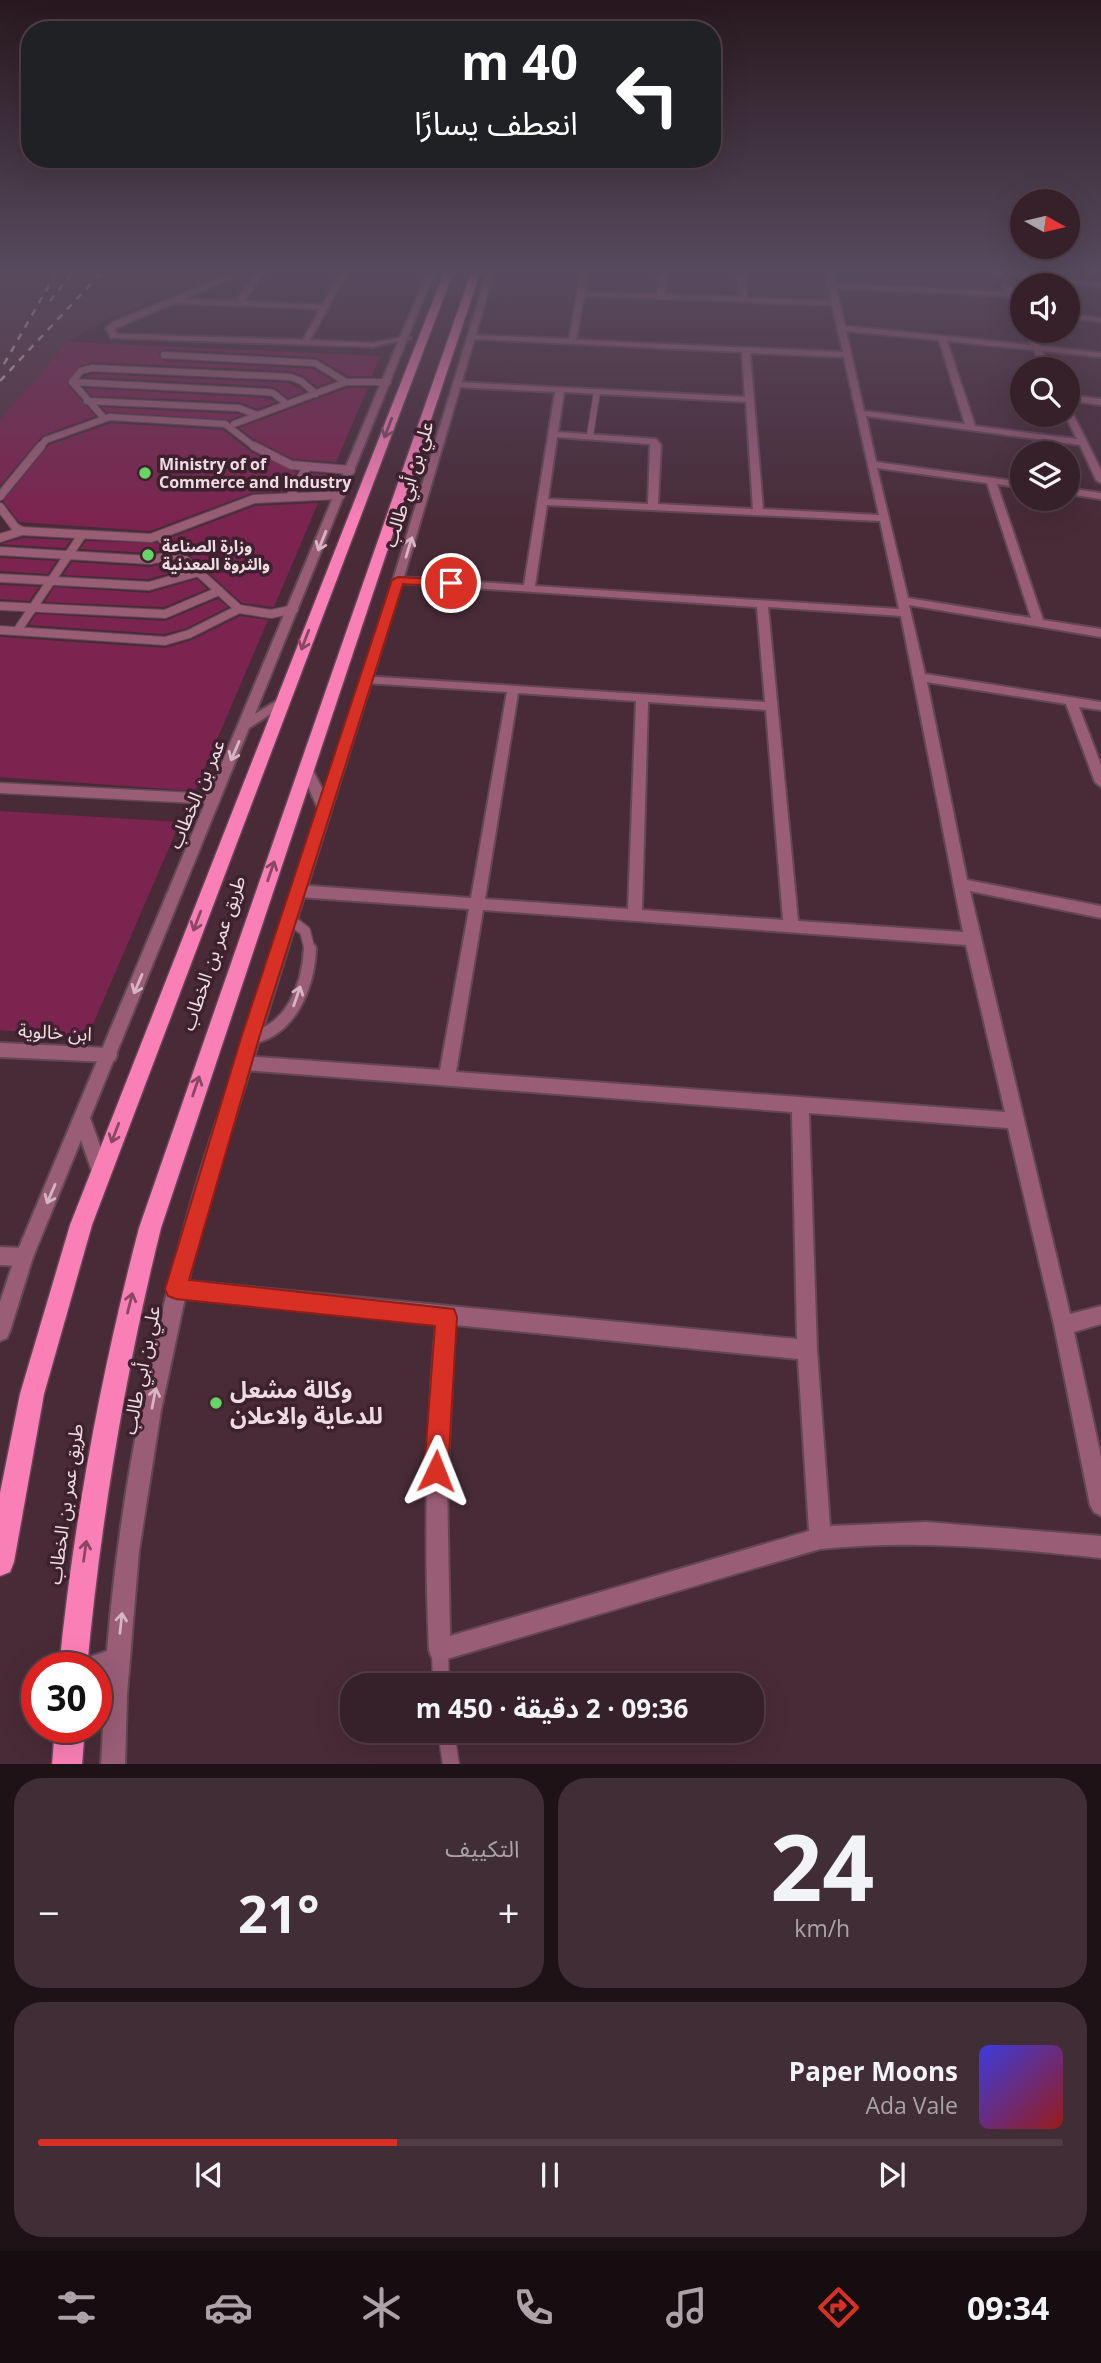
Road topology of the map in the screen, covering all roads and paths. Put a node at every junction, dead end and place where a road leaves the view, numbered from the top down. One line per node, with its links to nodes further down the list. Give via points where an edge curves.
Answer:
1 (169, 355): 9 (lane)
2 (399, 355): 12 (street, عمر بن الخطاب)
3 (417, 355): 79 (main road, طريق عمر بن الخطاب, one-way to 79)
4 (451, 355): 83 (main road, طريق عمر بن الخطاب)
5 (467, 355): 14 (street, علي بن أبي طالب)
6 (746, 355): 20 (street)
7 (848, 355): 25 (street)
8 (948, 355): 31 (street)
9 (211, 358): 10 (lane); 11 (lane, via 315,363)
10 (201, 373): 13 (lane, via 92,368 81,371); 15 (lane); 18 (lane, via 290,377)
11 (346, 382): 12 (lane); 18 (lane)
12 (388, 382): 37 (street, عمر بن الخطاب)
13 (73, 383): 15 (lane); 21 (lane)
14 (458, 384): 16 (street); 60 (street, علي بن أبي طالب, one-way to 14)
15 (190, 388): 23 (lane, via 273,393); 24 (lane)
16 (561, 390): 17 (street); 32 (street)
17 (597, 392): 20 (street); 33 (lane)
18 (316, 394): 23 (lane)
19 (1080, 399): 22 (street)
20 (750, 400): 49 (street)
21 (87, 401): 24 (lane); 27 (lane)
22 (1101, 402)
23 (287, 404): 26 (lane)
24 (178, 405): 26 (lane, via 246,409); 28 (lane)
25 (861, 413): 31 (street); 35 (street)
26 (257, 415): 29 (lane)
27 (104, 418): 28 (lane); 44 (lane, via 46,440)
28 (169, 419): 36 (lane, via 225,424 267,455)
29 (234, 424)
30 (1075, 427): 34 (street)
31 (971, 428): 34 (street)
32 (554, 434): 33 (street); 46 (street)
33 (590, 435): 47 (street, via 642,437 655,443)
34 (1083, 443): 38 (street)
35 (872, 464): 39 (street); 50 (street)
36 (306, 469): 37 (lane); 42 (lane)
37 (351, 470): 43 (street, عمر بن الخطاب)
38 (1101, 480)
39 (991, 481): 40 (street); 70 (street)
40 (1010, 483)
41 (1080, 493): 45 (street)
42 (291, 495): 43 (lane); 53 (lane, via 244,502)
43 (341, 495): 69 (street, عمر بن الخطاب, one-way to 69)
44 (0, 496)
45 (1101, 496)
46 (543, 502): 47 (street); 62 (street)
47 (653, 507): 49 (street)
48 (1, 511): 51 (lane)
49 (758, 512): 50 (street)
50 (884, 518): 66 (street)
51 (22, 531): 52 (lane); 54 (lane)
52 (82, 535): 53 (lane); 57 (lane)
53 (160, 537): 56 (lane)
54 (0, 538)
55 (0, 551): 57 (lane)
56 (178, 554): 57 (lane, via 150,560); 58 (lane)
57 (69, 555): 61 (lane)
58 (199, 572): 61 (lane, via 149,586); 63 (lane)
59 (0, 578): 61 (lane)
60 (398, 580): 62 (street); 75 (street, علي بن أبي طالب)
61 (50, 582): 67 (lane)
62 (529, 589): 64 (street)
63 (219, 591): 67 (lane, via 165,614); 68 (lane)
64 (762, 603): 66 (street); 80 (street)
65 (0, 606): 67 (lane)
66 (904, 607): 70 (street); 74 (street)
67 (32, 608): 72 (lane)
68 (239, 609): 69 (lane, via 271,614); 72 (lane, via 188,634 164,640)
69 (294, 609): 82 (street, عمر بن الخطاب)
70 (1038, 623): 73 (street)
71 (0, 630): 72 (lane)
72 (17, 631)
73 (1101, 633)
74 (920, 677): 78 (street); 88 (street)
75 (366, 679): 76 (street); 87 (street, علي بن أبي طالب)
76 (513, 689): 77 (street); 90 (street)
77 (642, 697): 80 (street); 92 (street)
78 (1071, 701): 81 (street); 84 (street)
79 (280, 704): 82 (street); 104 (main road, طريق عمر بن الخطاب, one-way to 104)
80 (771, 706): 94 (street)
81 (1101, 706)
82 (246, 724): 86 (street, عمر بن الخطاب, one-way to 86)
83 (306, 768): 87 (street); 118 (main road, طريق عمر بن الخطاب, one-way to 83, via 94,1488 129,1306 172,1157)
84 (1101, 782)
85 (0, 788): 86 (lane)
86 (215, 799): 98 (street, عمر بن الخطاب, one-way to 98)
87 (324, 807): 89 (street, علي بن أبي طالب)
88 (961, 884): 91 (street); 95 (street)
89 (298, 891): 90 (street); 93 (street, علي بن أبي طالب)
90 (477, 903): 92 (street); 100 (street)
91 (1101, 912)
92 (635, 915): 94 (street)
93 (289, 919): 96 (street, علي بن أبي طالب); 96 (lane, one-way to 93, via 272,1032 288,1018 308,963 310,940)
94 (791, 926): 95 (street)
95 (972, 939): 103 (street)
96 (250, 1038): 99 (street, علي بن أبي طالب)
97 (0, 1050): 98 (street, ابن خالوية)
98 (109, 1055): 102 (street, عمر بن الخطاب)
99 (243, 1063): 100 (street); 107 (street, علي بن أبي طالب)
100 (447, 1079): 101 (street)
101 (800, 1105): 103 (street); 112 (street)
102 (83, 1121): 104 (street); 106 (street, عمر بن الخطاب, one-way to 106)
103 (1016, 1121): 110 (street)
104 (100, 1171): 116 (main road, طريق عمر بن الخطاب, via 55,1305 32,1394)
105 (0, 1256): 106 (street)
106 (24, 1256): 111 (street, عمر بن الخطاب)
107 (176, 1289): 109 (street); 119 (street, علي بن أبي طالب, one-way to 107, via 140,1473)
108 (1101, 1315): 110 (street)
109 (446, 1317): 112 (street); 117 (street, via 435,1494)
110 (1063, 1325): 113 (street)
111 (0, 1331)
112 (807, 1350): 114 (street)
113 (1101, 1505)
114 (820, 1538): 115 (street, via 919,1530); 117 (street)
115 (1101, 1547)
116 (0, 1562)
117 (440, 1650): 121 (lane)
118 (75, 1652)
119 (117, 1660): 120 (street); 125 (street, علي بن أبي طالب)
120 (112, 1661)
121 (441, 1673)
122 (69, 1743): 124 (main road)
123 (448, 1743): 126 (lane)
124 (67, 1764)
125 (113, 1764)
126 (451, 1764)

